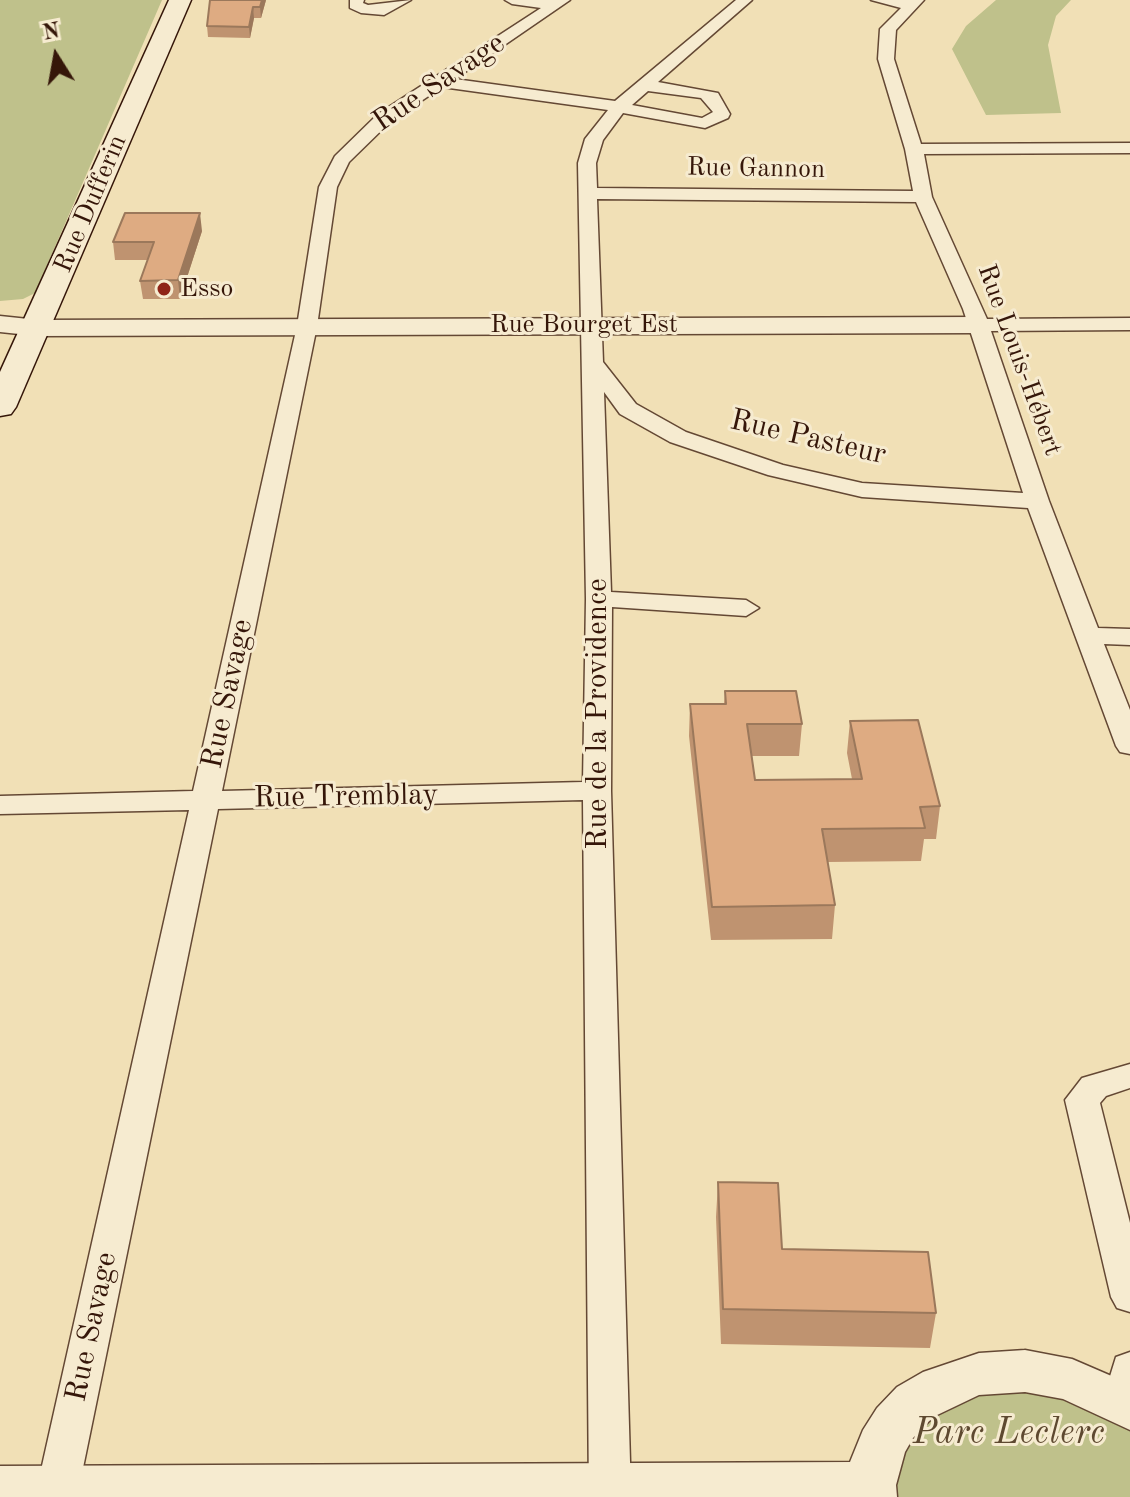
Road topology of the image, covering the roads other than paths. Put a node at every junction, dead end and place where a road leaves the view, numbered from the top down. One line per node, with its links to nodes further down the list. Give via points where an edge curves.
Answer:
1 (180, 0): 21 (main road, Rue Dufferin)
2 (357, 0): 3 (street, via 355,5 384,10)
3 (404, 0)
4 (512, 0): 7 (street)
5 (745, 0): 10 (street, Rue de la Providence)
6 (878, 0): 8 (street)
7 (559, 3): 9 (street, Rue Savage)
8 (914, 3): 13 (street, Rue Louis-Hébert, via 888,29 886,59)
9 (436, 81): 11 (street); 20 (street, Rue Savage, via 384,118 341,160 328,187)
10 (648, 86): 11 (street, Rue de la Providence); 11 (street, via 705,94 722,114 705,123)
11 (619, 107): 14 (street, Rue de la Providence, via 594,139 587,163)
12 (1130, 148): 13 (street)
13 (914, 149): 15 (street, Rue Louis-Hébert)
14 (589, 193): 15 (street, Rue Gannon); 18 (street, Rue de la Providence)
15 (923, 197): 19 (street, Rue Louis-Hébert)
16 (0, 324): 21 (street, Rue Bourget Est)
17 (1130, 324): 19 (street, Rue Bourget Est)
18 (592, 325): 19 (street, Rue Bourget Est); 20 (street, Rue Bourget Est); 22 (street, Rue de la Providence)
19 (978, 325): 24 (street, Rue Louis-Hébert)
20 (307, 326): 21 (street, Rue Bourget Est); 31 (street, Rue Savage)
21 (38, 328): 23 (main road, Rue Dufferin)
22 (594, 364): 24 (street, Rue Pasteur, via 628,409 665,430 776,470 862,490); 25 (street, Rue de la Providence)
23 (0, 407)
24 (1037, 501): 27 (street, Rue Louis-Hébert)
25 (599, 599): 26 (street); 30 (street, Rue de la Providence)
26 (746, 608)
27 (1089, 636): 28 (street); 29 (street, Rue Louis-Hébert)
28 (1130, 637)
29 (1130, 746)
30 (597, 791): 31 (street, Rue Tremblay); 39 (street, Rue de la Providence)
31 (205, 800): 32 (street, Rue Tremblay); 38 (street, Rue Savage)
32 (0, 805)
33 (1130, 1076): 34 (street, via 1094,1087 1082,1100)
34 (1130, 1297)
35 (1127, 1393): 37 (street, via 1025,1371 966,1378 941,1387 915,1402 895,1423 881,1446)
36 (0, 1489): 38 (street)
37 (871, 1491): 39 (street)
38 (57, 1493): 39 (street)
39 (610, 1493)

